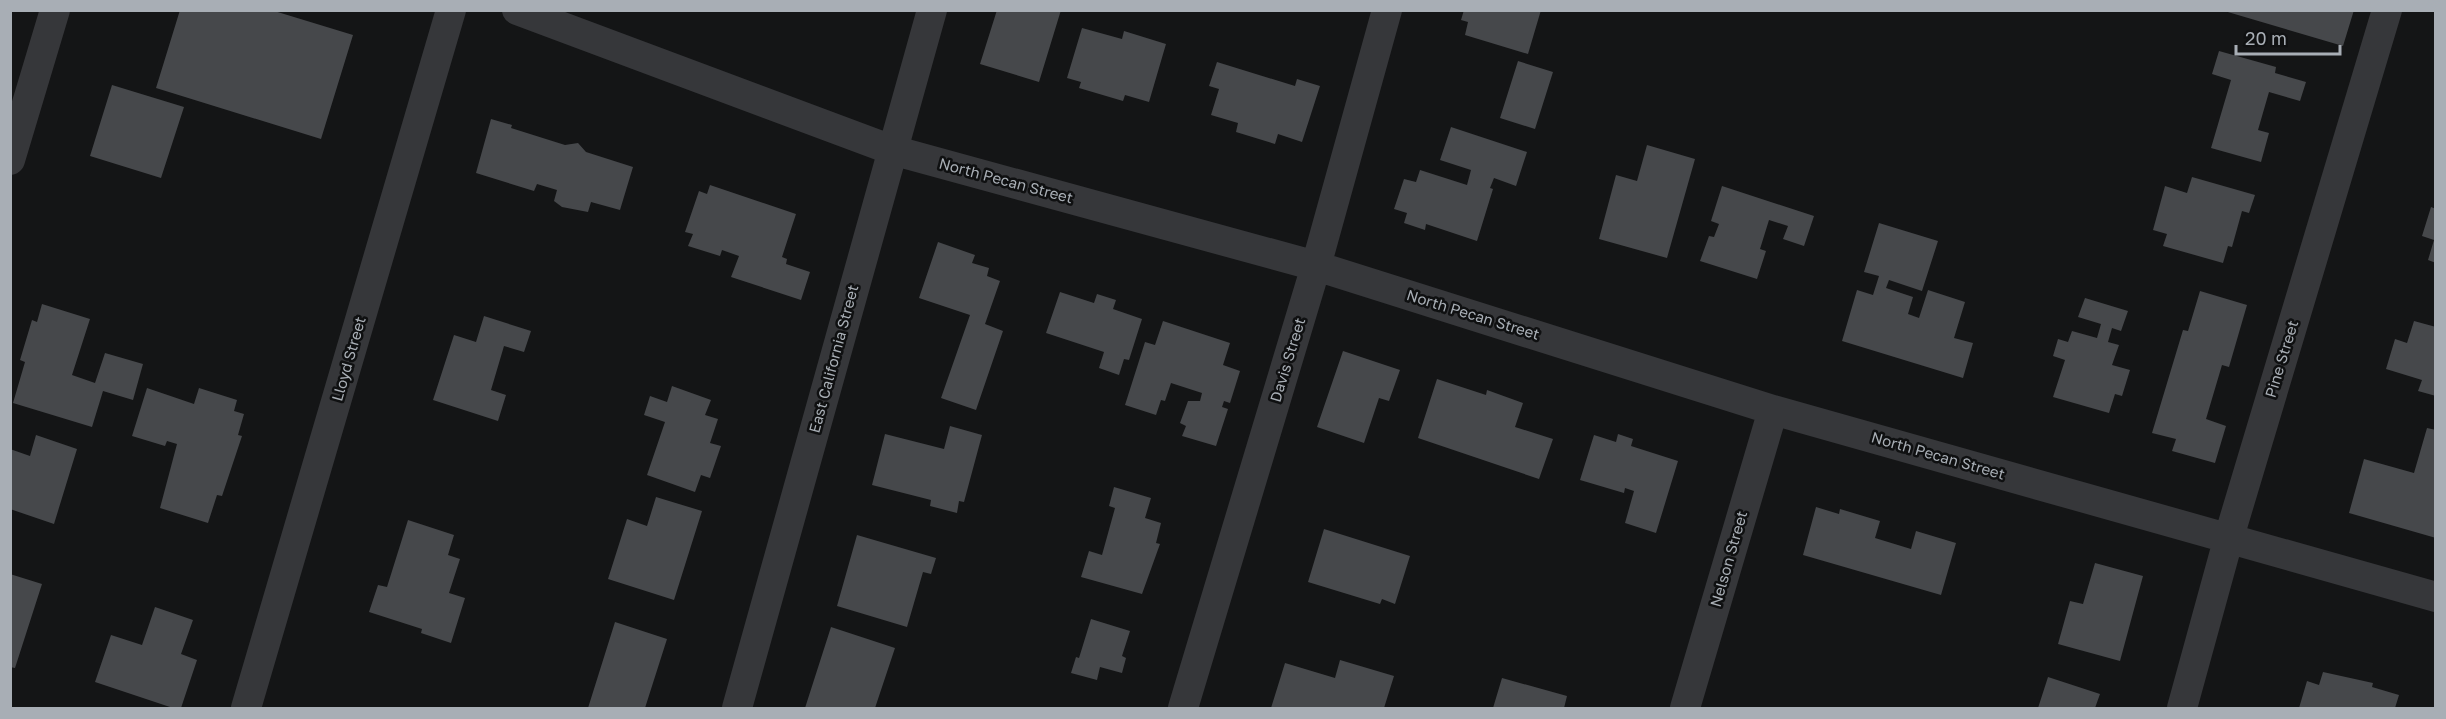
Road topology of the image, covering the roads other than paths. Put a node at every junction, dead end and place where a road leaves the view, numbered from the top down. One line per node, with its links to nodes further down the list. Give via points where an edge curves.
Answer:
1 (55, 10): 8 (street)
2 (451, 10): 13 (street, Lloyd Street)
3 (518, 10): 7 (street, North Pecan Street)
4 (932, 10): 7 (street, East California Street)
5 (1387, 10): 9 (street, Davis Street)
6 (2387, 10): 11 (street, Pine Street)
7 (892, 150): 9 (street, North Pecan Street); 14 (street, East California Street)
8 (10, 160)
9 (1316, 266): 10 (street, North Pecan Street); 15 (street, Davis Street)
10 (1773, 410): 11 (street, North Pecan Street); 16 (street, Nelson Street)
11 (2229, 537): 12 (street, North Pecan Street); 17 (street, Pine Street)
12 (2436, 597)
13 (246, 708)
14 (737, 708)
15 (1183, 708)
16 (1685, 708)
17 (2182, 708)

